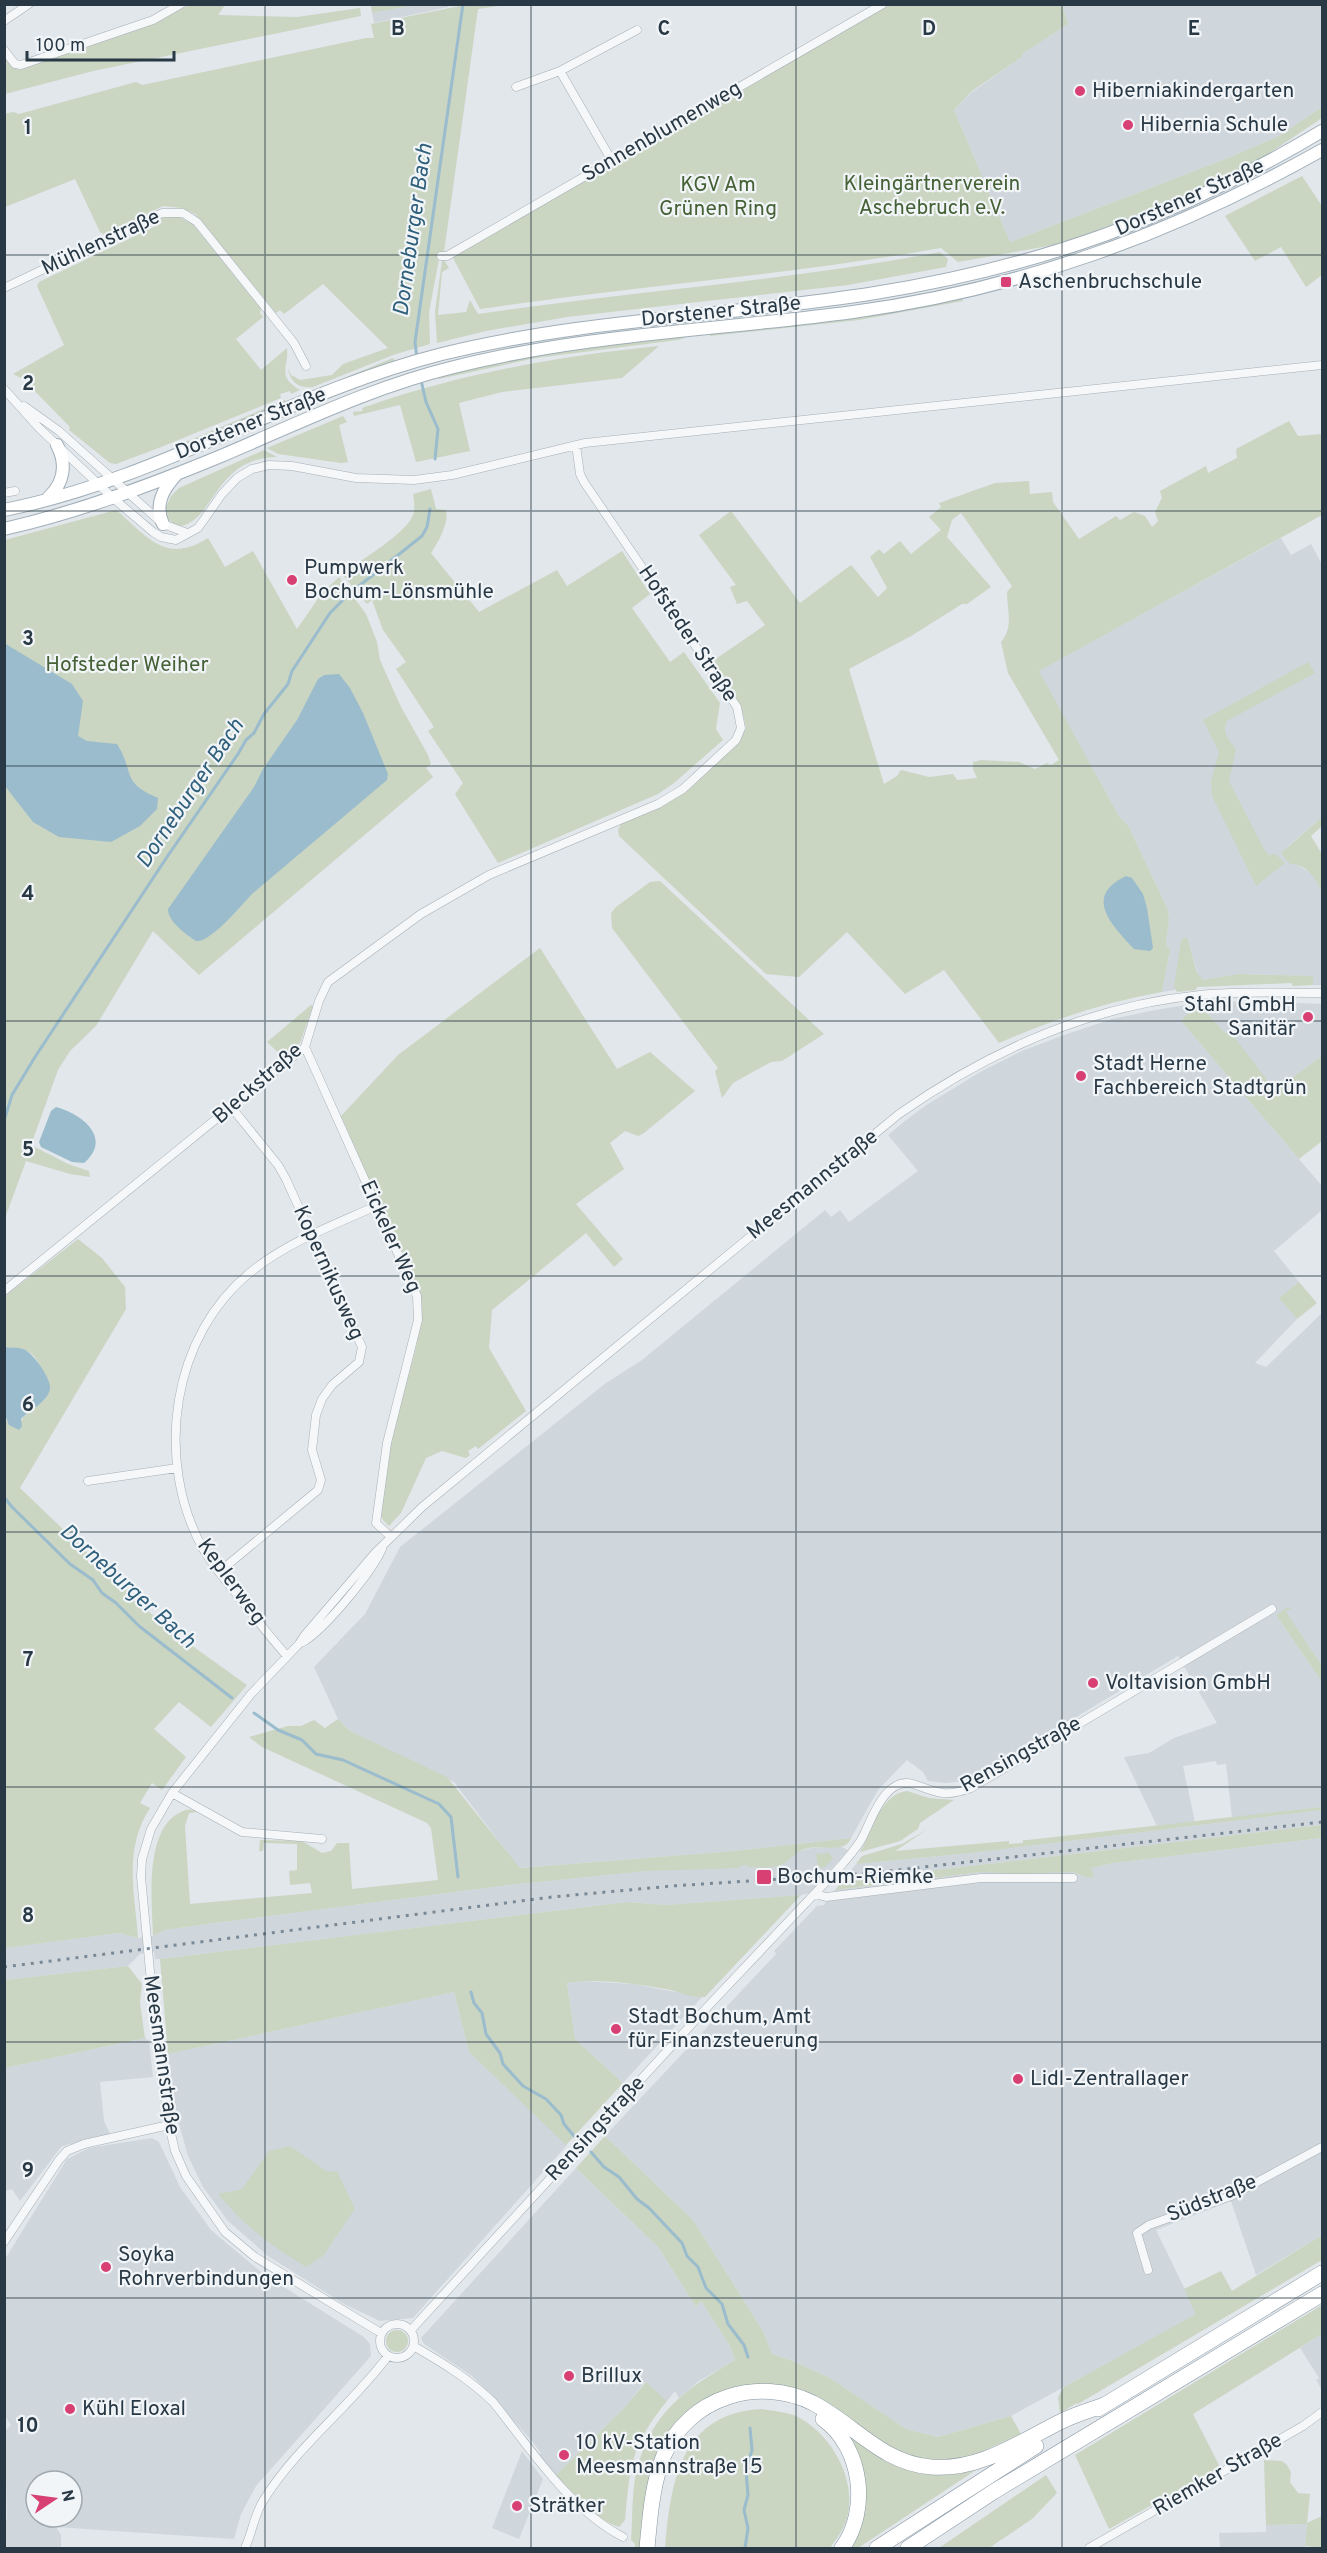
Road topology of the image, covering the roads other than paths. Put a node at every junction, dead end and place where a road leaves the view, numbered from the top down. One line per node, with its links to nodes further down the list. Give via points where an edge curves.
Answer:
1 (29, 4): 4 (street)
2 (181, 4): 6 (street, via 153,20 21,64 15,64)
3 (883, 4): 11 (street, Sonnenblumenweg)
4 (4, 21)
5 (637, 30): 7 (street)
6 (4, 50)
7 (560, 71): 8 (street); 11 (street)
8 (516, 87)
9 (1323, 131): 21 (main road, Dorstener Straße, via 1177,208 1023,262 874,293 559,331 480,345 334,389)
10 (1323, 150): 20 (main road, Dorstener Straße, via 1183,221 1075,262 1006,282 856,311 527,351 418,376 343,402)
11 (612, 161): 12 (street, Sonnenblumenweg)
12 (441, 256)
13 (4, 288): 15 (street, Mühlenstraße, via 162,213 183,213 197,222 294,343)
14 (1323, 364): 19 (street, Dorstener Straße)
15 (306, 366)
16 (4, 389): 17 (street)
17 (11, 396): 18 (street); 21 (street, via 59,431)
18 (57, 445): 22 (street); 27 (main road, via 63,458 63,472)
19 (576, 445): 31 (street, Dorstener Straße, via 452,475 414,480 356,478 269,465 237,478 201,525); 32 (street, Hofsteder Straße, via 584,482 737,707 741,728 736,740 718,759 658,804)
20 (177, 474): 25 (main road, Dorstener Straße); 29 (main road, via 160,500)
21 (113, 479): 22 (main road, Dorstener Straße); 25 (street)
22 (98, 484): 26 (street); 27 (main road, Dorstener Straße)
23 (15, 491): 24 (street)
24 (4, 493)
25 (128, 493): 26 (main road, Dorstener Straße); 29 (street)
26 (113, 498): 30 (main road, Dorstener Straße); 31 (street, via 161,537 180,539)
27 (48, 499): 28 (main road, Dorstener Straße)
28 (4, 510)
29 (163, 524): 31 (street)
30 (4, 529)
31 (187, 532)
32 (494, 872): 34 (street, Bleckstraße, via 421,914 328,982)
33 (1323, 993): 41 (street, Meesmannstraße, via 1199,995 1121,1009 1031,1038 953,1077 899,1114 461,1473)
34 (304, 1047): 35 (street, Bleckstraße); 36 (street, Eickeler Weg)
35 (232, 1108): 37 (street, Kopernikusweg, via 278,1165); 38 (street, Bleckstraße)
36 (376, 1206): 37 (street, Keplerweg); 41 (street, Eickeler Weg, via 419,1308 387,1443 376,1523)
37 (311, 1235): 39 (street, Keplerweg, via 251,1272 211,1317 182,1382 176,1414); 42 (street, Kopernikusweg, via 362,1347 359,1362 332,1385 316,1415 312,1450 321,1480 318,1490)
38 (4, 1291)
39 (177, 1468): 40 (street); 42 (street, Keplerweg, via 191,1522)
40 (88, 1481)
41 (391, 1537): 44 (street, Meesmannstraße)
42 (219, 1572): 44 (street, Keplerweg)
43 (1272, 1609): 48 (street, Rensingstraße, via 971,1788 941,1793 914,1784 895,1787 881,1801 854,1850)
44 (287, 1656): 45 (street, Meesmannstraße, via 251,1694)
45 (172, 1793): 46 (street, via 242,1832); 49 (street, Meesmannstraße, via 151,1829 141,1877)
46 (322, 1839)
47 (1073, 1878): 48 (street, via 981,1878 826,1897)
48 (815, 1894): 55 (street, Rensingstraße)
49 (169, 2125): 51 (street, via 67,2151); 56 (street, Meesmannstraße, via 186,2176 225,2232 260,2260)
50 (1323, 2147): 52 (street, Südstraße, via 1231,2196 1156,2222 1137,2233)
51 (4, 2242)
52 (1148, 2270)
53 (1323, 2273): 59 (highway)
54 (1323, 2294): 67 (highway, via 993,2492)
55 (411, 2330): 56 (street, via 395,2324); 57 (street)
56 (381, 2333): 58 (street, via 380,2346)
57 (415, 2347): 58 (street, via 402,2357); 61 (street, via 479,2389 565,2492)
58 (388, 2356): 62 (street, via 280,2477 259,2508)
59 (1104, 2404): 63 (highway, via 998,2454 933,2468 885,2454 815,2404 798,2397 764,2390 724,2397 688,2420 665,2454 654,2493); 66 (highway)
60 (1323, 2412): 68 (street, Riemker Straße)
61 (623, 2537)
62 (247, 2546)
63 (647, 2548)
64 (656, 2548): 65 (highway, via 665,2475 681,2440 708,2414 745,2399 764,2397 812,2411 828,2423 847,2448 855,2466 859,2500 851,2534)
65 (842, 2548)
66 (877, 2548)
67 (908, 2548)
68 (1089, 2548)

